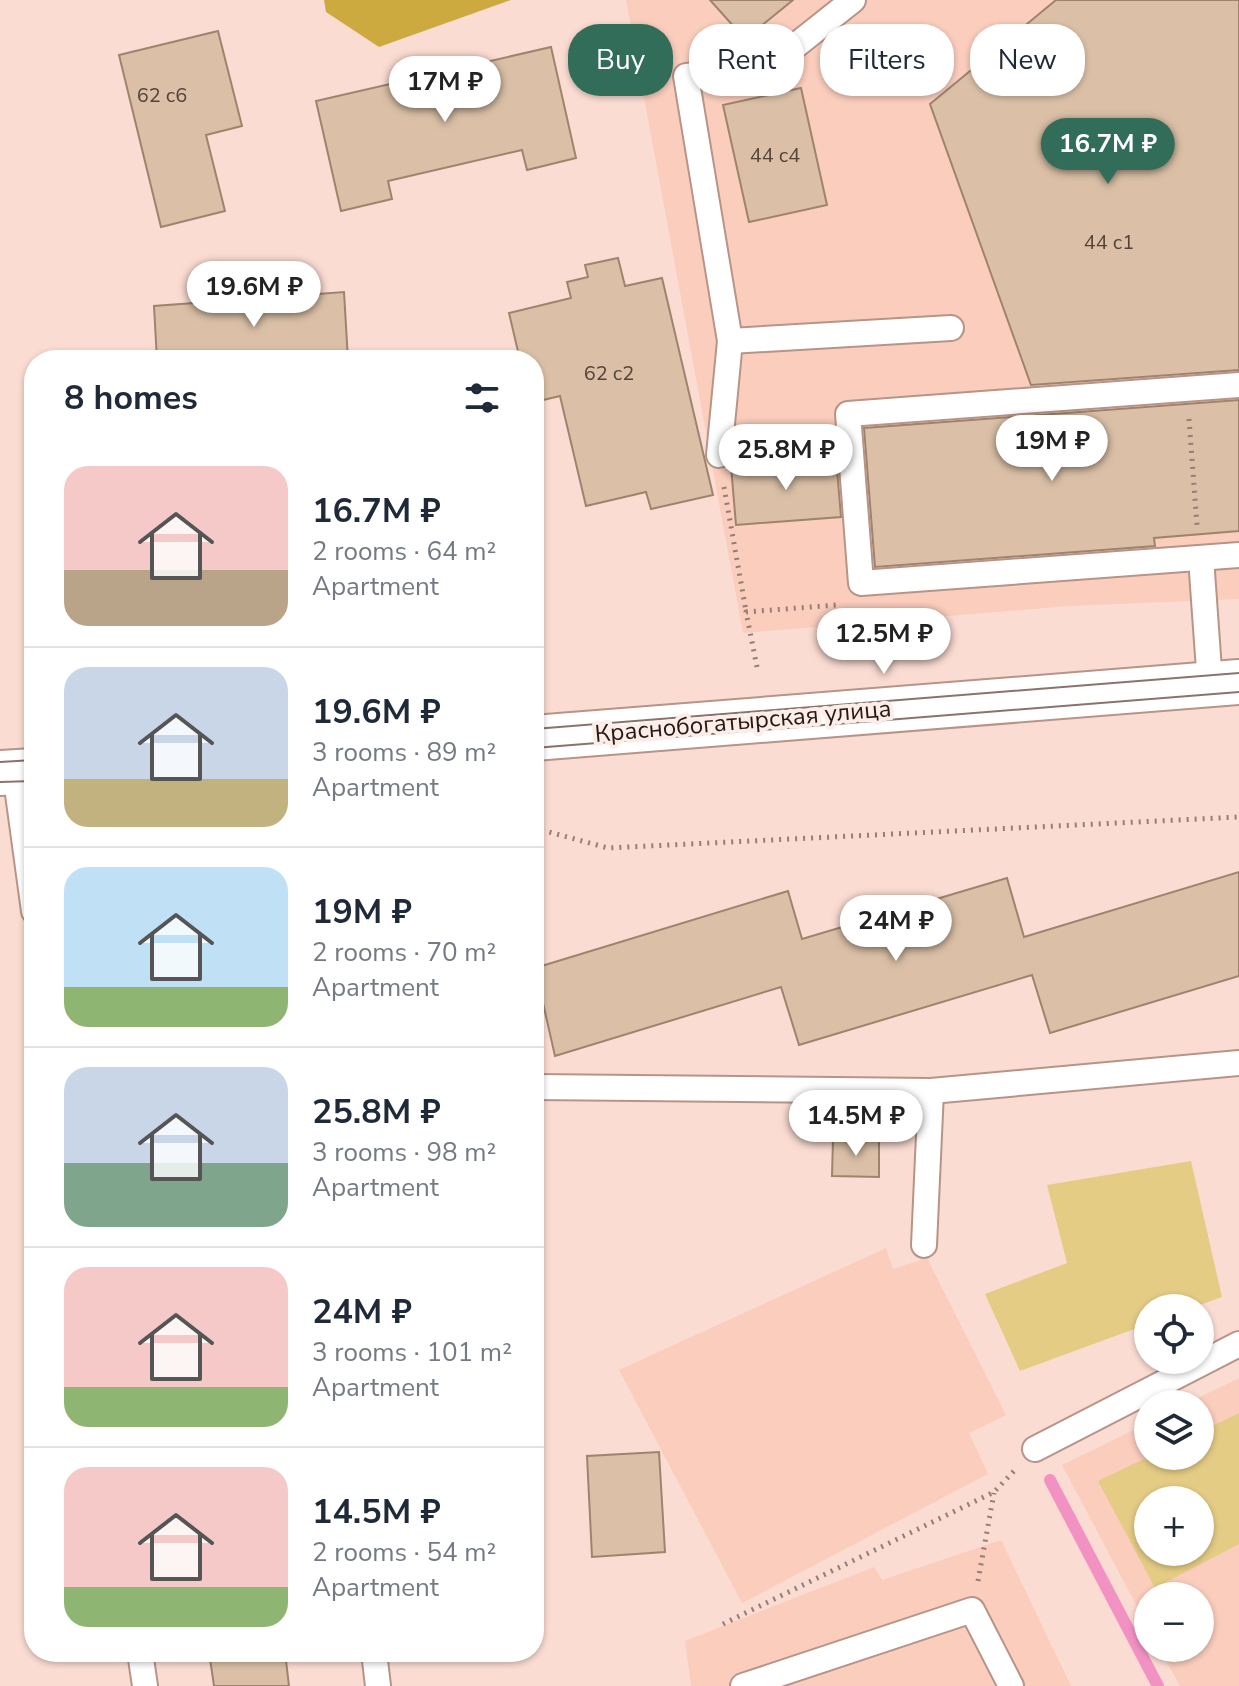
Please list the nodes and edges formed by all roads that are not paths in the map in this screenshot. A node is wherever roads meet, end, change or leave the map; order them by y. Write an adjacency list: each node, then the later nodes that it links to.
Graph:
1 (853, 0): 3 (lane)
2 (951, 328): 3 (lane)
3 (730, 341): 5 (lane)
4 (1239, 385): 6 (lane)
5 (719, 455)
6 (1199, 546): 7 (lane); 8 (lane)
7 (1239, 555)
8 (1224, 683): 9 (main road, Краснобогатырская улица)
9 (544, 737)
10 (16, 772): 11 (lane)
11 (24, 834)
12 (1239, 1063): 14 (lane)
13 (544, 1087): 14 (lane)
14 (931, 1091): 15 (lane)
15 (924, 1245)
16 (1239, 1344): 17 (lane)
17 (1035, 1449)
18 (141, 1662): 20 (lane)
19 (375, 1662): 21 (lane)
20 (145, 1686)
21 (378, 1686)
22 (743, 1686): 23 (lane)
23 (1011, 1686)

